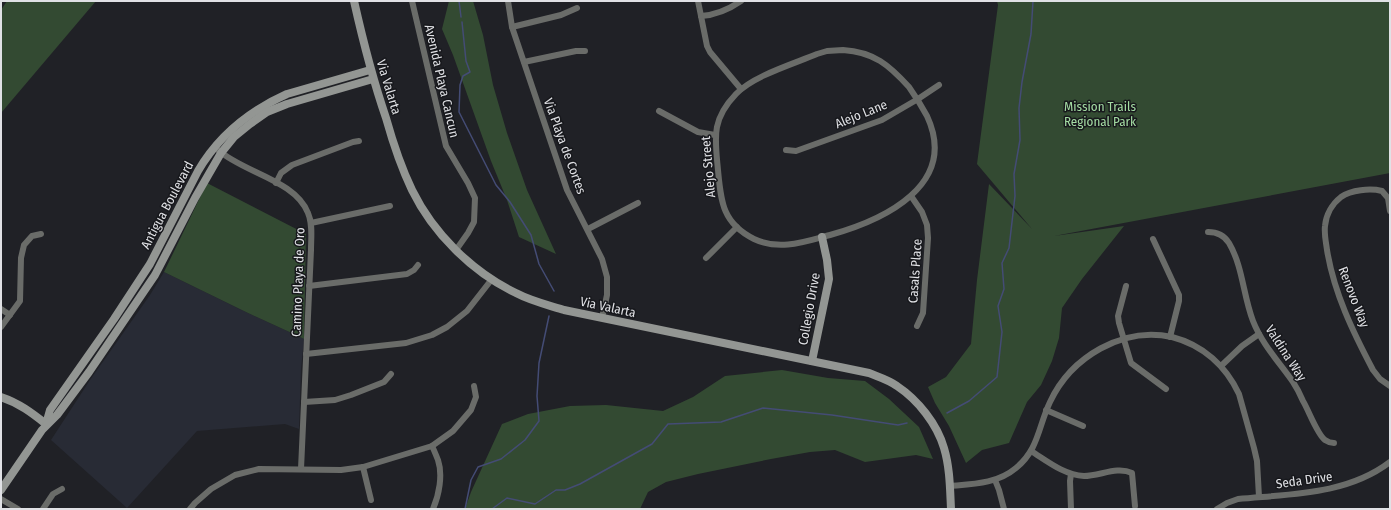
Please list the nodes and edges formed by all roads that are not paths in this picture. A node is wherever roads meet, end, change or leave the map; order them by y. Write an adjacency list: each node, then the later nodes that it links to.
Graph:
1 (354, 1): 11 (main road, Via Valarta)
2 (412, 1): 34 (street, Avenida Playa Cancun)
3 (508, 1): 8 (street, Via Playa de Cortes)
4 (698, 1): 7 (street)
5 (741, 1): 7 (street)
6 (577, 8): 8 (street)
7 (701, 16): 14 (street)
8 (512, 27): 10 (street, Via Playa de Cortes)
9 (585, 51): 10 (street)
10 (524, 62): 29 (street, Via Playa de Cortes)
11 (370, 70): 12 (main road, Via Valarta); 19 (main road, Antigua Boulevard)
12 (373, 80): 21 (main road, Antigua Boulevard); 34 (main road, Via Valarta)
13 (939, 85): 15 (street, Alejo Lane)
14 (741, 89): 15 (street, Alejo Street); 17 (street, Alejo Street)
15 (918, 99): 20 (street, Alejo Lane); 23 (street, Alejo Street)
16 (659, 111): 17 (street)
17 (715, 135): 28 (street, Alejo Street)
18 (359, 141): 22 (street)
19 (214, 147): 21 (street, Camino Playa de Oro); 35 (main road, Antigua Boulevard)
20 (786, 150)
21 (221, 153): 22 (street, Camino Playa de Oro); 38 (main road, Antigua Boulevard)
22 (276, 183): 27 (street, Camino Playa de Oro)
23 (911, 196): 32 (street, Alejo Street); 46 (street, Casals Place)
24 (638, 203): 29 (street)
25 (390, 206): 27 (street)
26 (1390, 211): 57 (street, Renovo Way)
27 (311, 223): 40 (street, Camino Playa de Oro)
28 (737, 227): 32 (street, Alejo Street); 36 (street)
29 (588, 229): 44 (street, Via Playa de Cortes)
30 (1208, 232): 48 (street, Valdina Way)
31 (41, 234): 43 (street)
32 (822, 237): 53 (main road, Collegio Drive)
33 (1153, 239): 49 (street)
34 (456, 250): 39 (main road, Via Valarta)
35 (154, 257): 38 (main road); 45 (main road, Antigua Boulevard)
36 (706, 258)
37 (418, 265): 40 (street)
38 (160, 266): 50 (main road, Antigua Boulevard)
39 (492, 279): 44 (main road, Via Valarta); 52 (street)
40 (309, 286): 52 (street, Camino Playa de Oro)
41 (1126, 286): 51 (street)
42 (1, 309): 43 (street)
43 (10, 315): 47 (street)
44 (602, 318): 53 (main road, Via Valarta)
45 (110, 325): 50 (main road); 62 (main road, Antigua Boulevard)
46 (917, 326)
47 (1, 328)
48 (1259, 334): 54 (street); 64 (street, Valdina Way)
49 (1170, 337): 51 (street); 54 (street)
50 (113, 338): 62 (main road, Antigua Boulevard)
51 (1124, 338): 58 (street); 61 (street)
52 (306, 354): 60 (street, Camino Playa de Oro)
53 (812, 361): 72 (main road, Via Valarta)
54 (1221, 366): 75 (street)
55 (391, 374): 60 (street)
56 (474, 386): 65 (street)
57 (1390, 386)
58 (1166, 389)
59 (1, 397): 62 (main road)
60 (304, 402): 69 (street, Camino Playa de Oro)
61 (1046, 410): 63 (street); 66 (street)
62 (46, 424): 74 (main road, Antigua Boulevard)
63 (1083, 426)
64 (1334, 443)
65 (432, 446): 68 (street); 82 (street)
66 (1031, 451): 70 (street); 71 (street)
67 (1390, 462): 75 (street, Seda Drive)
68 (363, 467): 69 (street); 77 (street)
69 (301, 469): 81 (street)
70 (1071, 474): 78 (street); 85 (street)
71 (995, 480): 72 (street); 84 (street)
72 (949, 486): 83 (main road, Via Valarta)
73 (62, 489): 80 (street)
74 (1, 490)
75 (1259, 497): 86 (street, Seda Drive)
76 (1, 499): 79 (street)
77 (371, 500)
78 (1135, 506)
79 (18, 509)
80 (43, 509)
81 (190, 509)
82 (433, 509)
83 (951, 509)
84 (1004, 509)
85 (1071, 509)
86 (1217, 509)

